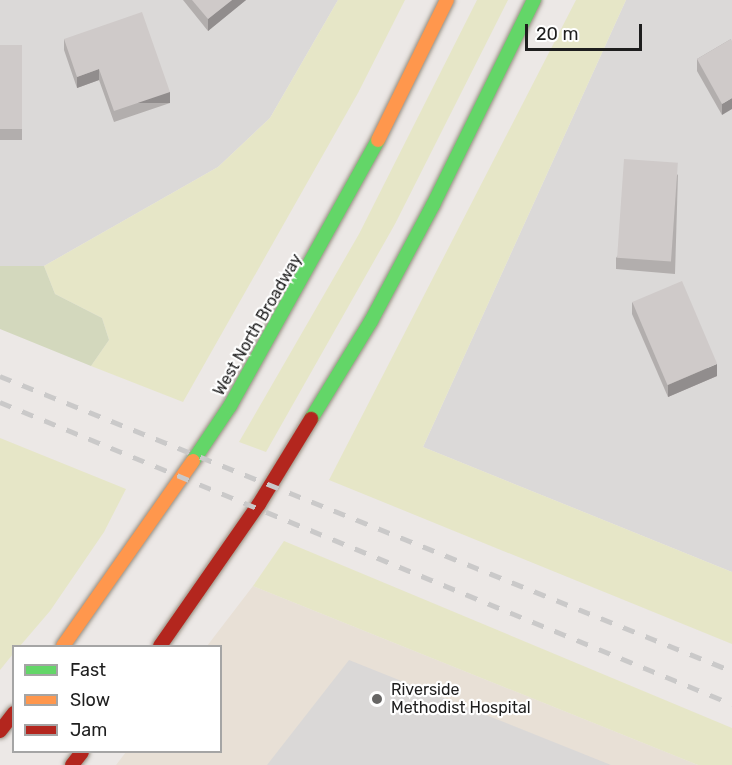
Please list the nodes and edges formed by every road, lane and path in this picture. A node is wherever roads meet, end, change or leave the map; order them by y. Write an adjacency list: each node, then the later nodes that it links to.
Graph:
1 (447, 0): 3 (main road, West North Broadway)
2 (534, 0): 4 (main road)
3 (64, 645)
4 (161, 645)
5 (12, 716): 6 (main road)
6 (0, 731)
7 (81, 753): 8 (main road)
8 (72, 765)

